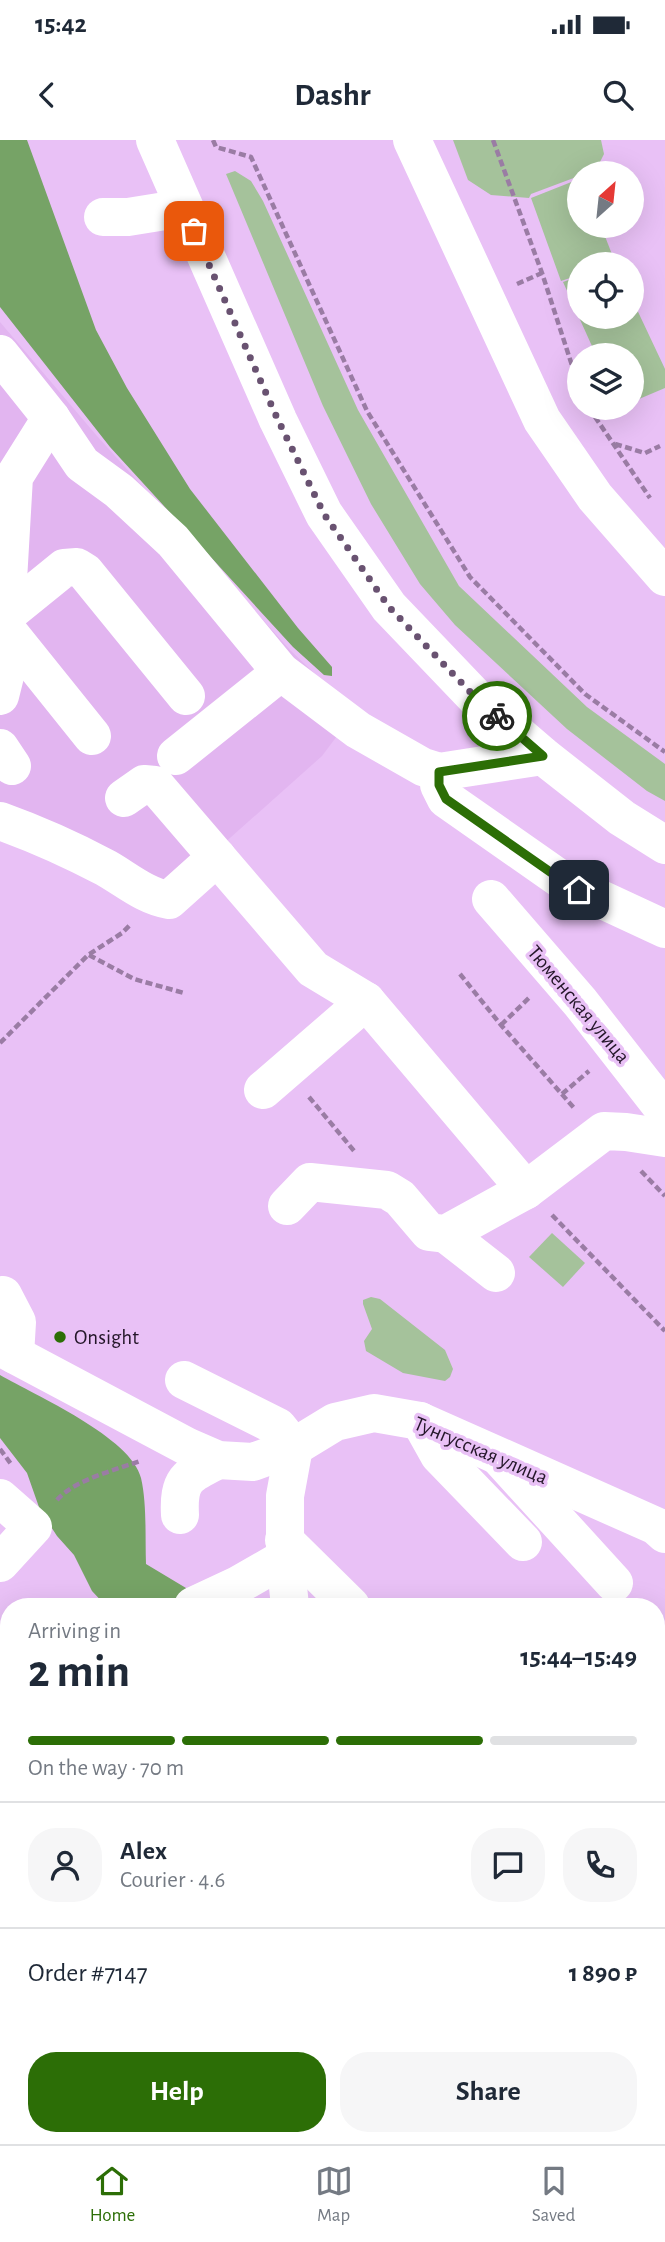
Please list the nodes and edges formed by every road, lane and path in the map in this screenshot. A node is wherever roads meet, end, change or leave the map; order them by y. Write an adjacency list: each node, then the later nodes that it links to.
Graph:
1 (155, 140): 5 (main road)
2 (213, 140): 21 (path)
3 (412, 140): 15 (main road)
4 (493, 140): 7 (path)
5 (184, 208): 6 (main road); 23 (main road)
6 (103, 217)
7 (567, 350)
8 (0, 355): 9 (main road)
9 (51, 418): 13 (main road); 17 (main road)
10 (597, 420): 11 (path)
11 (614, 444): 12 (path); 14 (path)
12 (660, 446)
13 (7, 483): 16 (main road)
14 (650, 498)
15 (665, 577)
16 (4, 628): 18 (main road); 19 (main road); 20 (main road)
17 (281, 672): 22 (main road); 24 (main road)
18 (0, 696)
19 (186, 696)
20 (92, 736)
21 (665, 752)
22 (176, 756)
23 (543, 756): 24 (main road); 27 (main road)
24 (439, 772): 30 (main road)
25 (124, 798): 28 (main road)
26 (0, 821): 28 (main road)
27 (665, 845)
28 (217, 857): 35 (main road)
29 (491, 899): 39 (main road, Тюменская улица)
30 (665, 929)
31 (121, 933): 32 (path)
32 (88, 955): 34 (path); 36 (path)
33 (460, 974): 38 (path)
34 (184, 993)
35 (366, 1001): 37 (main road); 42 (main road)
36 (0, 1043)
37 (275, 1080): 41 (path)
38 (576, 1111)
39 (665, 1111)
40 (665, 1138): 42 (main road)
41 (387, 1190): 43 (main road); 44 (main road)
42 (526, 1190): 44 (main road); 47 (path)
43 (287, 1206)
44 (446, 1234): 45 (main road)
45 (496, 1273)
46 (3, 1295): 48 (main road)
47 (665, 1331)
48 (8, 1351): 54 (main road, Тунгусская улица)
49 (184, 1380): 51 (main road)
50 (420, 1421): 51 (main road, Тунгусская улица); 52 (main road, Тунгусская улица); 59 (main road)
51 (294, 1447): 54 (main road, Тунгусская улица); 60 (main road)
52 (500, 1458): 58 (main road, Тунгусская улица); 62 (main road)
53 (143, 1460): 57 (path)
54 (218, 1460): 56 (main road)
55 (0, 1498): 57 (main road)
56 (180, 1515)
57 (33, 1527): 61 (main road)
58 (662, 1529)
59 (523, 1542)
60 (284, 1549): 63 (main road); 64 (main road); 65 (main road); 66 (main road)
61 (0, 1563)
62 (614, 1583)
63 (210, 1598)
64 (289, 1598)
65 (318, 1598)
66 (342, 1598)

